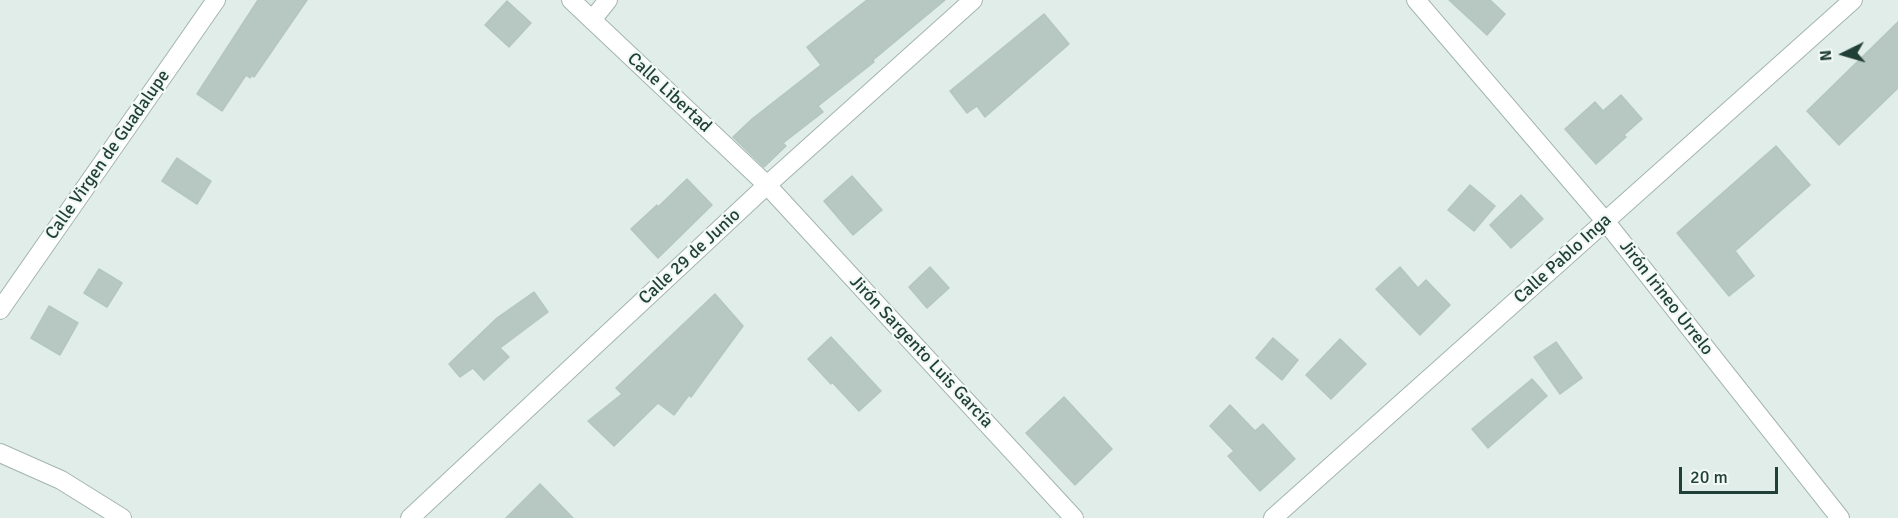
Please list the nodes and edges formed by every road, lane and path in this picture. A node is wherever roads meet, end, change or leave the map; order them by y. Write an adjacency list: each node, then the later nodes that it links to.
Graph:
1 (216, 0): 10 (street, Calle Virgen de Guadalupe)
2 (571, 0): 7 (street, Calle Libertad)
3 (608, 0): 7 (street)
4 (973, 0): 8 (street, Calle 29 de Junio)
5 (1416, 0): 9 (street, Jirón Irineo Urrelo)
6 (1853, 0): 9 (street, Calle Pablo Inga)
7 (592, 20): 8 (street, Calle Libertad)
8 (767, 185): 13 (street, Calle 29 de Junio); 14 (street, Jirón Sargento Luis García)
9 (1606, 222): 15 (street, Calle Pablo Inga); 16 (street, Jirón Irineo Urrelo)
10 (0, 310)
11 (0, 453): 12 (street)
12 (122, 518)
13 (410, 518)
14 (1074, 518)
15 (1273, 518)
16 (1840, 518)

